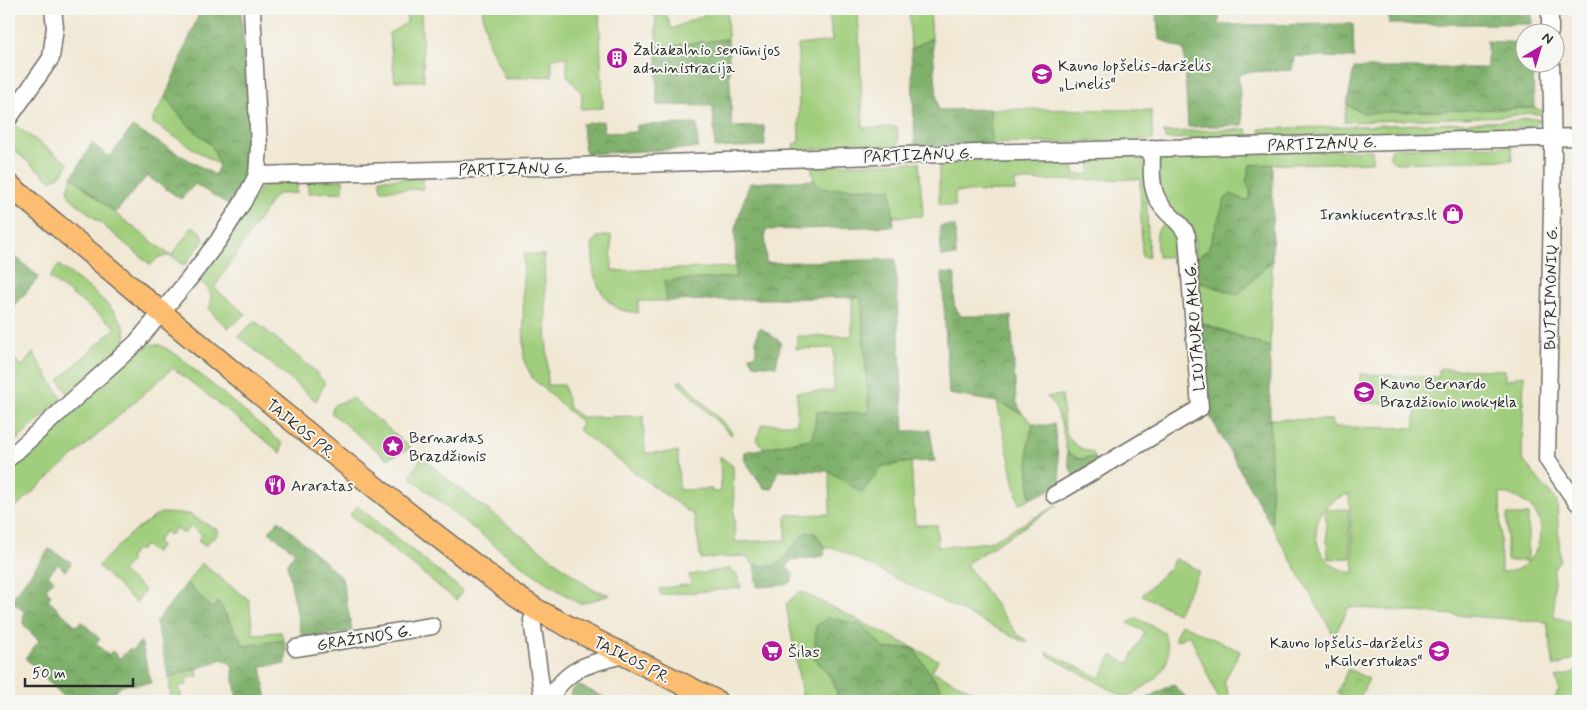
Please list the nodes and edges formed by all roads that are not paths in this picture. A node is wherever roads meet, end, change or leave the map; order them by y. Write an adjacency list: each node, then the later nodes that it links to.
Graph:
1 (53, 9): 6 (street)
2 (252, 9): 10 (street)
3 (1550, 9): 4 (street)
4 (1550, 22)
5 (1551, 72): 7 (street, BUTRIMONIŲ G.)
6 (9, 118)
7 (1552, 137): 8 (street, PARTIZANŲ G.); 9 (street, PARTIZANŲ G.); 15 (street, BUTRIMONIŲ G.)
8 (1578, 137)
9 (1152, 148): 10 (street, PARTIZANŲ G.); 14 (street, LIUTAURO AKLG.)
10 (257, 175): 12 (street)
11 (9, 185): 12 (main road, TAIKOS PR.)
12 (162, 313): 13 (street); 16 (main road, TAIKOS PR.)
13 (9, 458)
14 (1054, 496)
15 (1578, 503)
16 (537, 610): 19 (main road, TAIKOS PR.); 20 (street)
17 (432, 626): 18 (street, GRAŽINOS G.)
18 (296, 648)
19 (624, 655): 21 (street); 22 (main road, TAIKOS PR.)
20 (543, 701)
21 (549, 701)
22 (716, 701)

